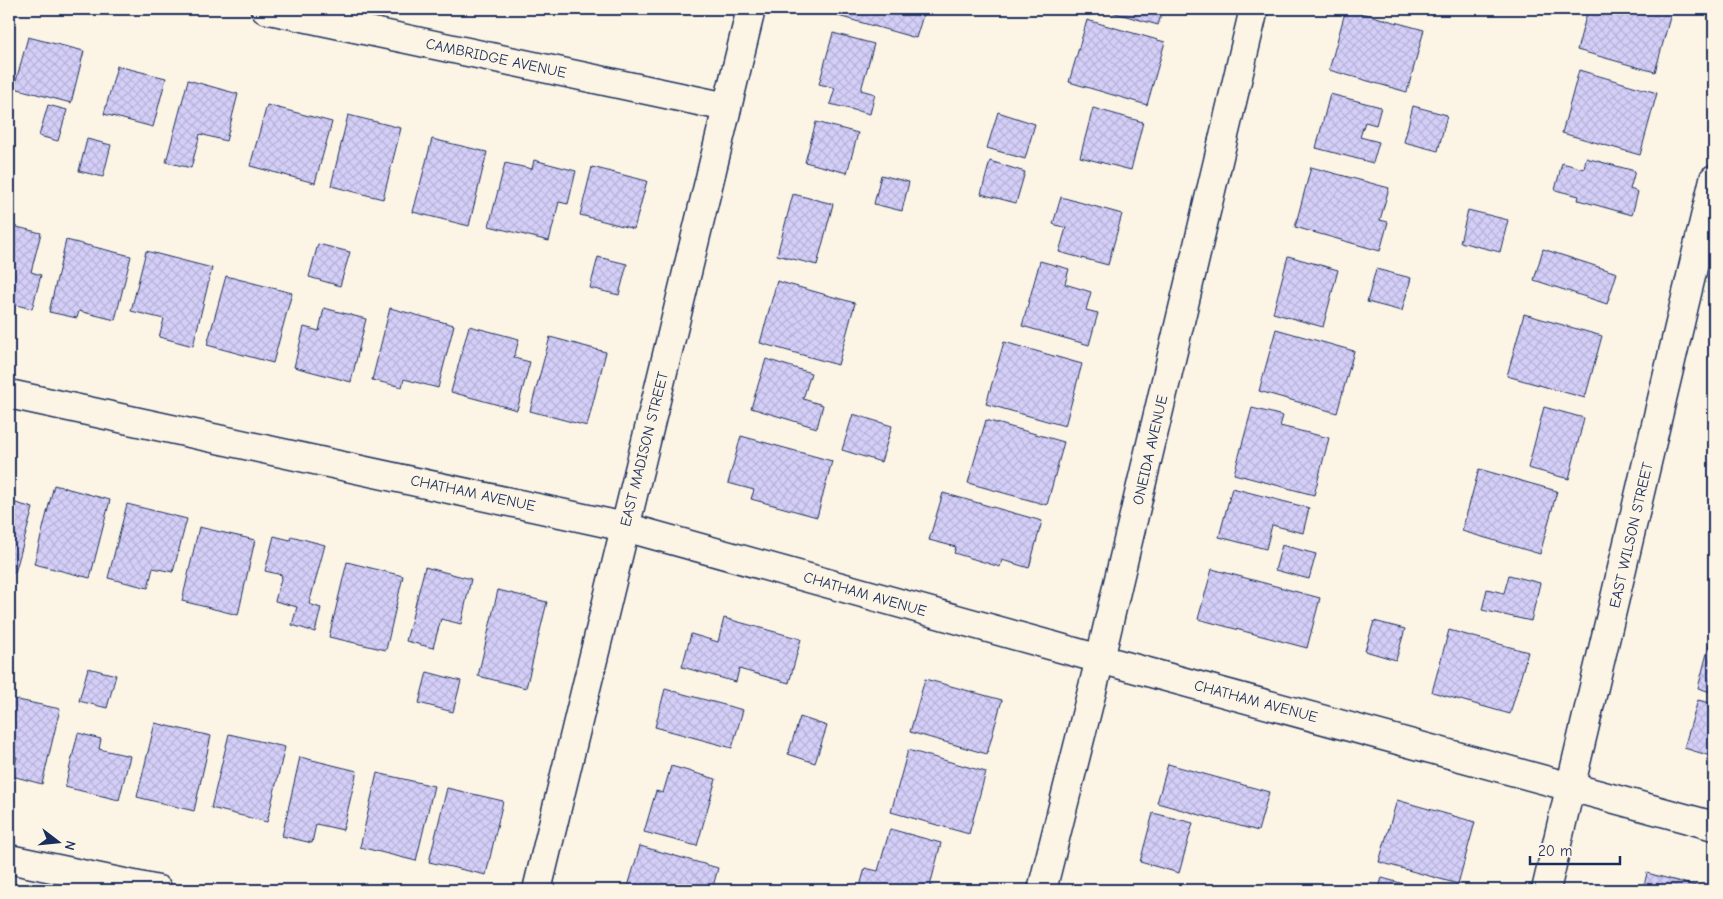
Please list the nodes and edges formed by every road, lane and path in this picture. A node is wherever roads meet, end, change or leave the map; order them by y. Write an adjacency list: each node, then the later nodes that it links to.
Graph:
1 (265, 9): 4 (street, CAMBRIDGE AVENUE)
2 (750, 9): 4 (street, EAST MADISON STREET)
3 (1254, 9): 8 (street, ONEIDA AVENUE)
4 (727, 107): 7 (street, EAST MADISON STREET)
5 (1714, 179): 9 (street, EAST WILSON STREET)
6 (9, 394): 7 (street, CHATHAM AVENUE)
7 (625, 527): 8 (street, CHATHAM AVENUE); 13 (street, EAST MADISON STREET)
8 (1100, 659): 9 (street, CHATHAM AVENUE); 14 (street, ONEIDA AVENUE)
9 (1572, 786): 10 (street, CHATHAM AVENUE); 15 (street, EAST WILSON STREET)
10 (1714, 826)
11 (9, 859): 12 (street)
12 (158, 890)
13 (537, 890)
14 (1042, 890)
15 (1546, 890)

